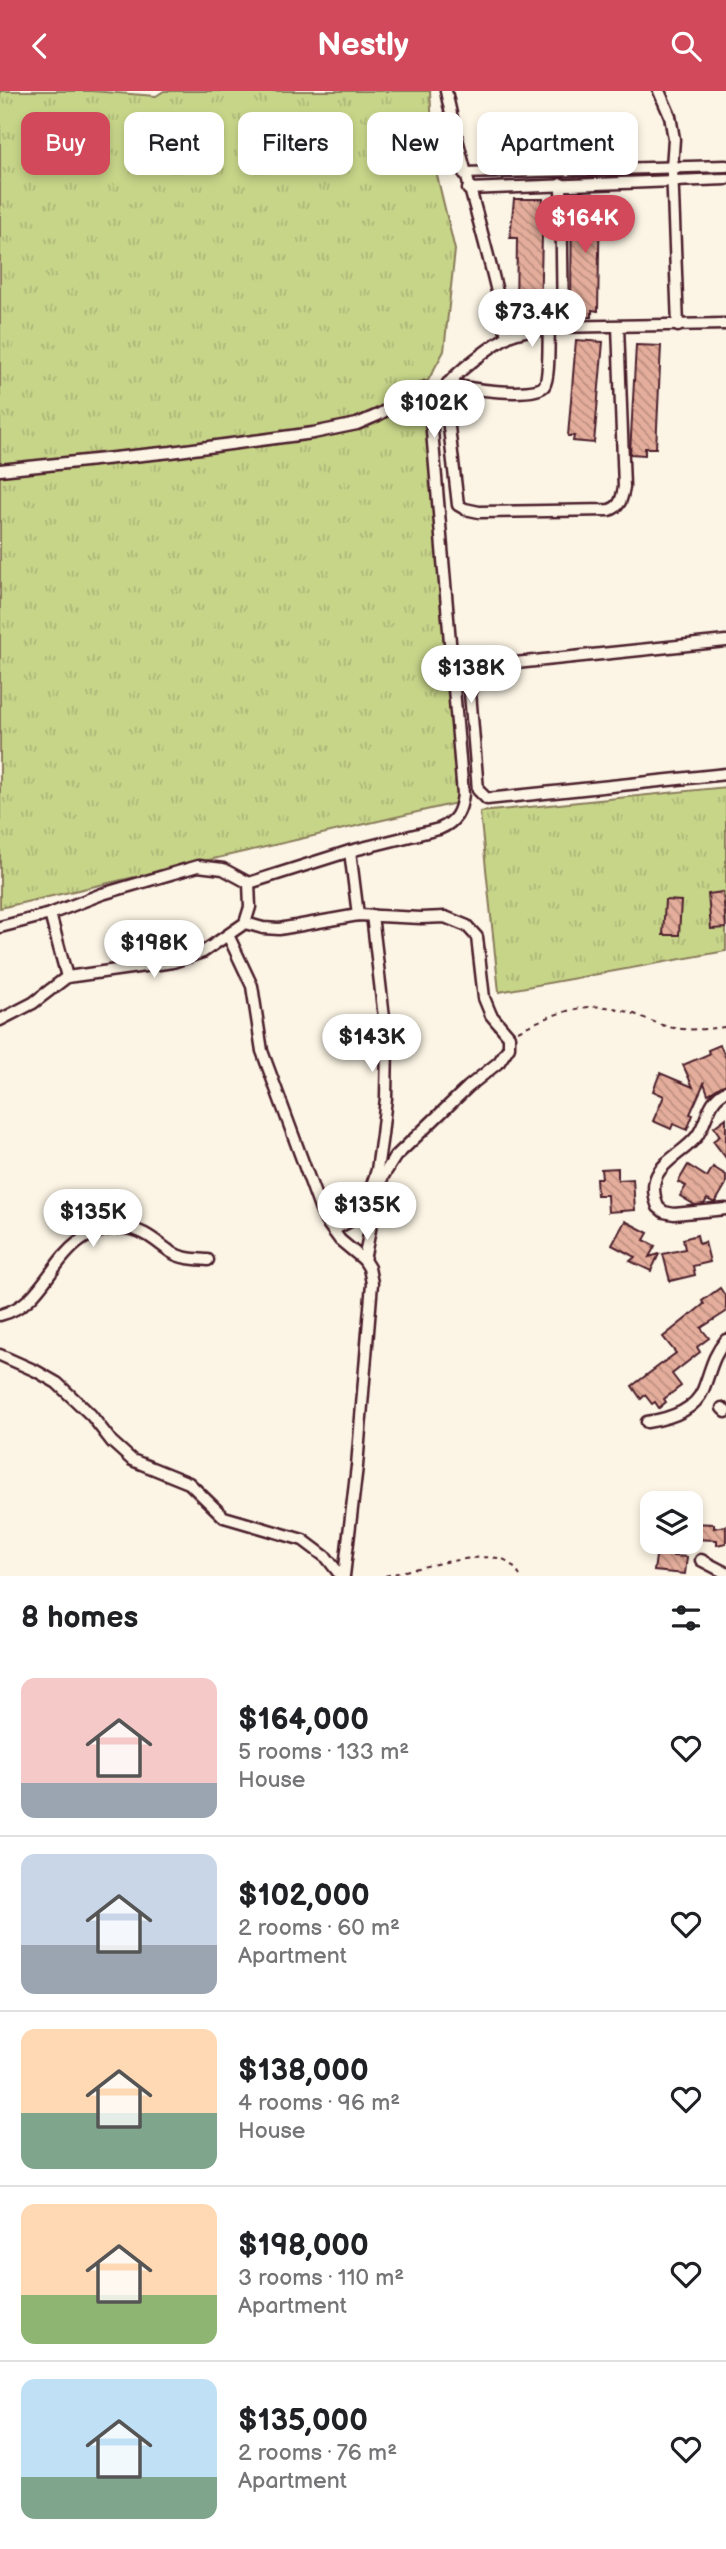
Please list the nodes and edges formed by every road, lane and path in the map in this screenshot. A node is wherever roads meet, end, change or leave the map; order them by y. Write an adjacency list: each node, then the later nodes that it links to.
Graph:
1 (446, 91): 5 (street)
2 (659, 91): 4 (street)
3 (726, 166): 4 (street)
4 (672, 167): 5 (street); 7 (street)
5 (464, 173): 9 (street)
6 (726, 179): 7 (street)
7 (672, 181): 8 (street); 12 (street)
8 (561, 184): 9 (street); 14 (street)
9 (468, 189): 15 (street)
10 (726, 324): 12 (street)
11 (618, 326): 12 (street); 14 (street); 16 (street)
12 (678, 326)
13 (549, 327): 14 (street); 15 (street); 16 (street)
14 (563, 327)
15 (507, 337): 16 (street)
16 (448, 383)
17 (0, 470): 20 (street)
18 (726, 641): 19 (street)
19 (726, 774)
20 (349, 851): 21 (street); 23 (street)
21 (249, 883): 22 (street); 25 (street)
22 (50, 914): 26 (street); 28 (street)
23 (358, 915): 24 (street); 25 (street)
24 (372, 915): 31 (street); 34 (street)
25 (245, 923): 27 (street)
26 (0, 927)
27 (228, 935): 28 (street); 34 (street)
28 (66, 977): 29 (street)
29 (0, 1020)
30 (726, 1027): 31 (path)
31 (509, 1036): 36 (street)
32 (726, 1091): 33 (street)
33 (726, 1209)
34 (333, 1230): 36 (street)
35 (208, 1260): 37 (street)
36 (363, 1260): 43 (street)
37 (0, 1315)
38 (726, 1340): 40 (street)
39 (0, 1355): 43 (street)
40 (647, 1422)
41 (701, 1560): 42 (street)
42 (726, 1573)
43 (343, 1576)
44 (385, 1576): 45 (path)
45 (520, 1576)

